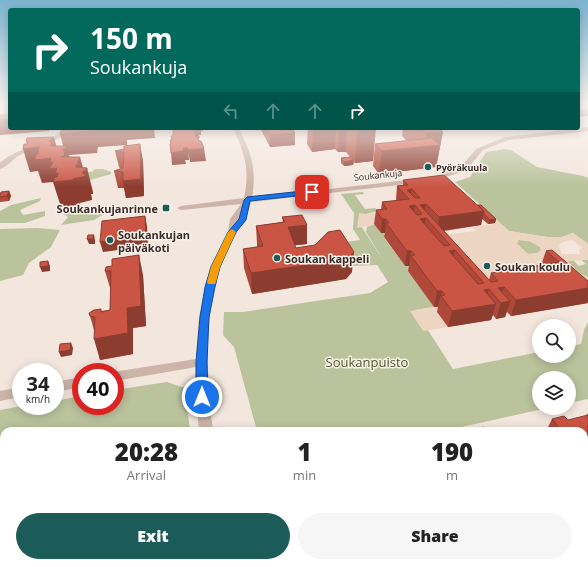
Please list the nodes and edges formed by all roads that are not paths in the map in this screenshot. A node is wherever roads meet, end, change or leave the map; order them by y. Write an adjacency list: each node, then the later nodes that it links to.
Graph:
1 (62, 133): 4 (street)
2 (238, 133): 5 (street)
3 (553, 133): 5 (street, Soukankuja)
4 (0, 167)
5 (247, 200): 6 (street, Soukankuja); 7 (street)
6 (181, 208)
7 (202, 362): 8 (street); 11 (street)
8 (124, 375)
9 (12, 394): 10 (street)
10 (0, 396)
11 (206, 427)

